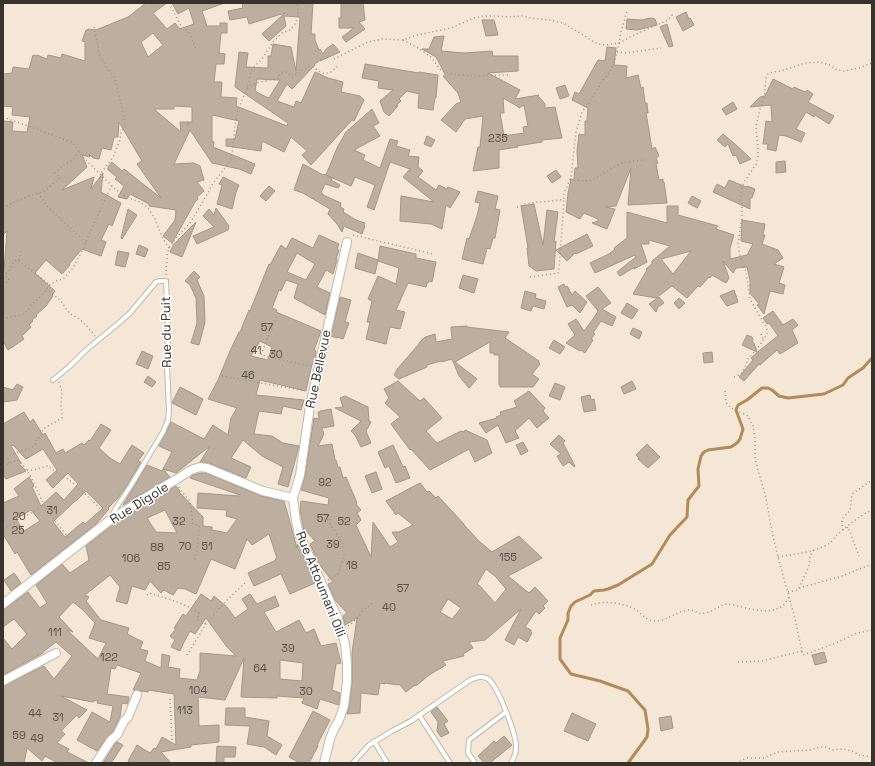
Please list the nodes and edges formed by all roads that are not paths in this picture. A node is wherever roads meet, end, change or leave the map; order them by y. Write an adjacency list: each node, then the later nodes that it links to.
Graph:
1 (348, 238): 3 (street, Rue Bellevue)
2 (53, 380): 4 (lane, Rue du Puit)
3 (293, 498): 4 (street, Rue Digole); 13 (street, Rue Attoumani Oili)
4 (110, 520): 5 (street, Rue Digole)
5 (3, 604)
6 (56, 653): 7 (street)
7 (3, 681)
8 (137, 695): 12 (street)
9 (506, 712): 10 (lane); 17 (lane); 18 (lane)
10 (419, 715): 11 (lane); 16 (lane)
11 (374, 742): 14 (lane); 15 (lane)
12 (96, 763)
13 (324, 763)
14 (353, 763)
15 (387, 763)
16 (450, 763)
17 (475, 763)
18 (511, 763)

